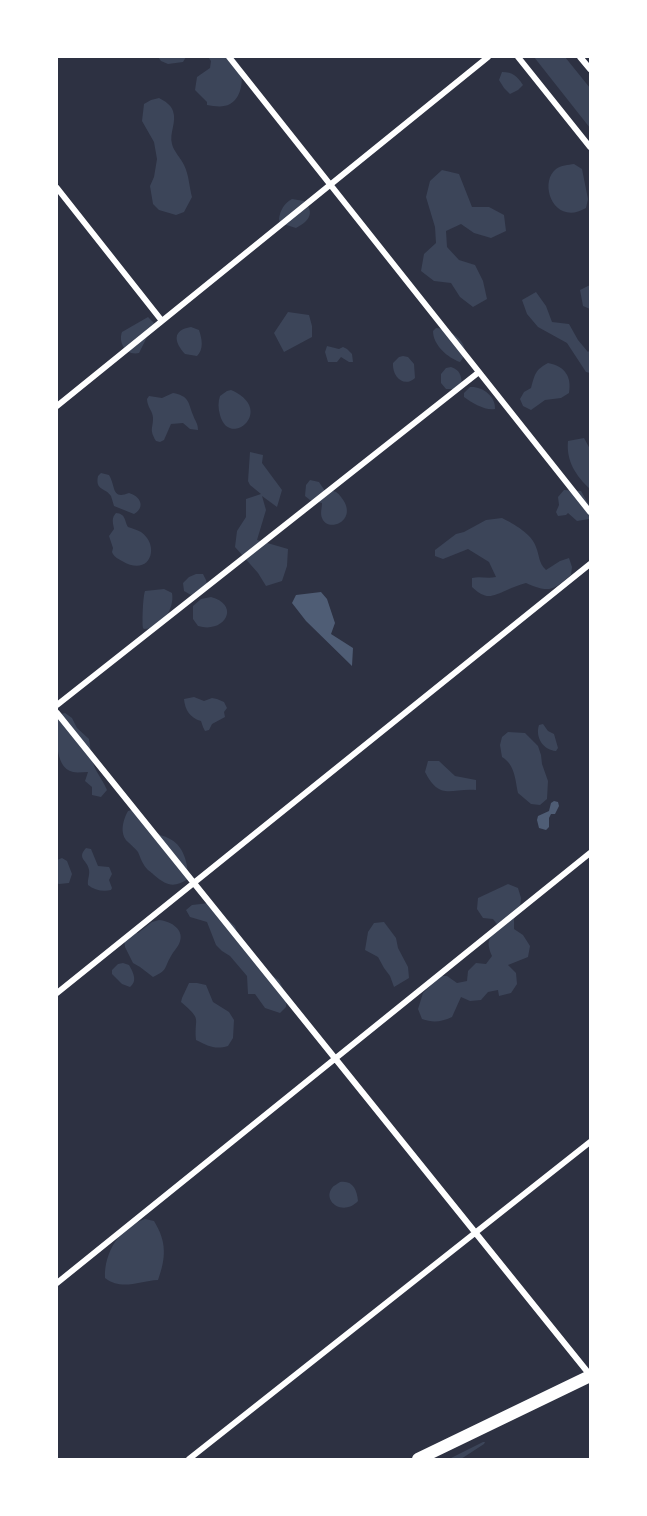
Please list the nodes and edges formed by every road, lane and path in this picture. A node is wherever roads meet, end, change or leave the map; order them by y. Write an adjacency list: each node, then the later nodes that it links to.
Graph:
1 (228, 57): 7 (street)
2 (488, 57): 7 (street)
3 (518, 57): 6 (street)
4 (580, 57): 5 (street)
5 (590, 69)
6 (590, 147)
7 (330, 185): 9 (street); 10 (street)
8 (57, 188): 9 (street)
9 (162, 321): 11 (street)
10 (479, 372): 12 (street); 14 (street)
11 (57, 406)
12 (590, 512)
13 (590, 564): 17 (street)
14 (57, 705)
15 (57, 713): 17 (street)
16 (590, 853): 19 (street)
17 (194, 883): 18 (street); 19 (street)
18 (57, 993)
19 (335, 1059): 21 (street); 22 (street)
20 (590, 1142): 21 (street)
21 (475, 1233): 23 (street); 24 (street)
22 (57, 1283)
23 (590, 1376): 25 (main road)
24 (189, 1459)
25 (418, 1459)

